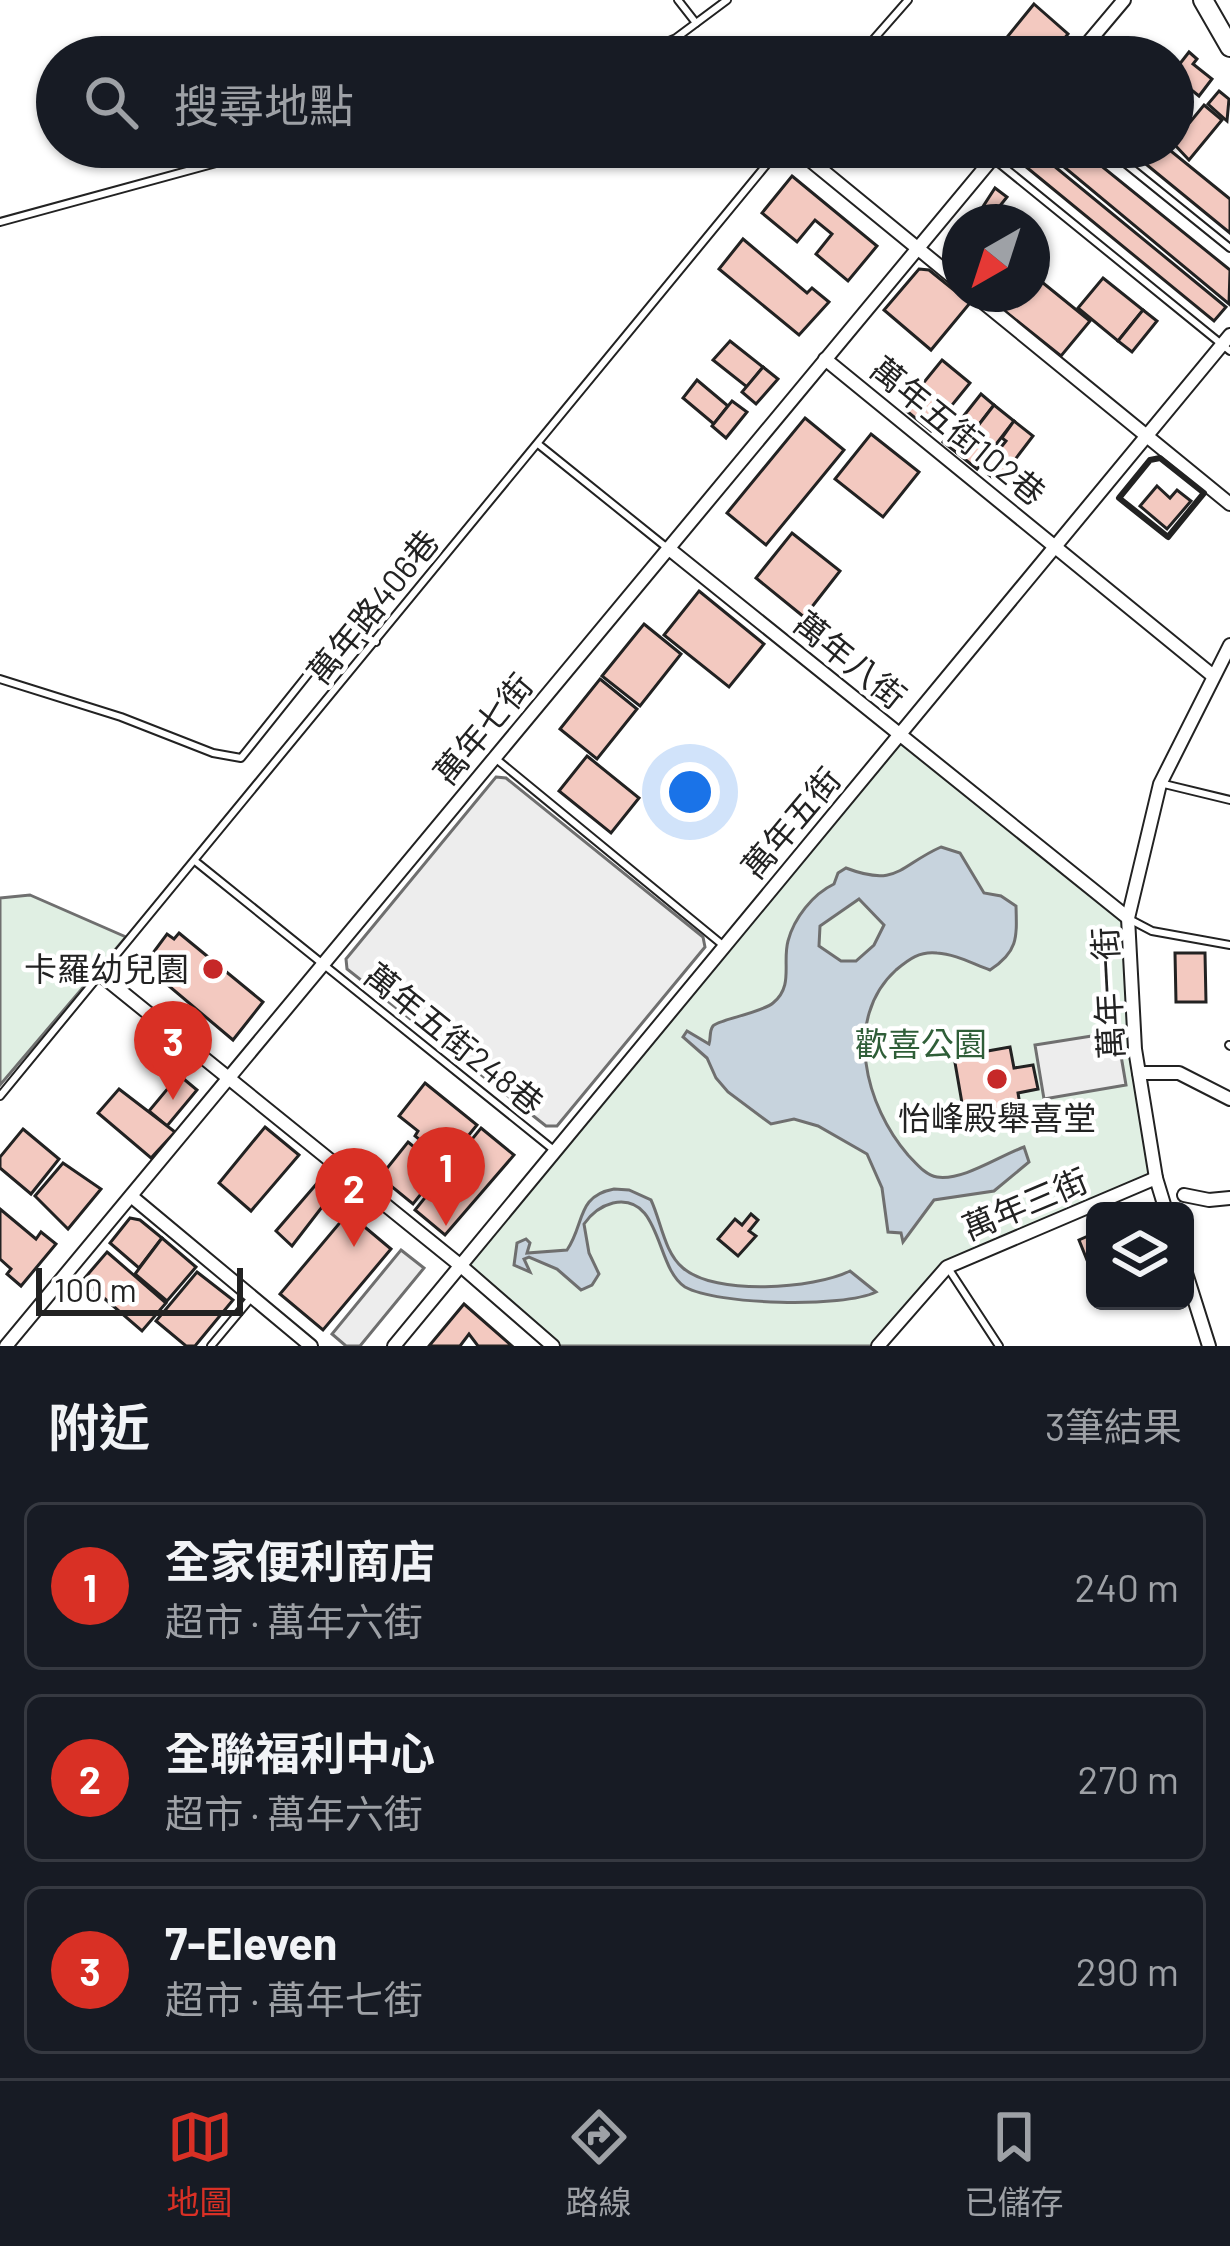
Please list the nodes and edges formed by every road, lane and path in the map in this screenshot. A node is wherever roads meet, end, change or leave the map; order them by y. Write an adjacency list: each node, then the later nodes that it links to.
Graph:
1 (678, 0): 6 (lane)
2 (727, 0): 6 (lane)
3 (908, 0): 8 (lane)
4 (1124, 0): 9 (street)
5 (1204, 0): 10 (street)
6 (696, 23): 7 (lane)
7 (679, 36)
8 (876, 36)
9 (1094, 36)
10 (1230, 46)
11 (197, 168): 17 (lane)
12 (764, 168): 25 (lane, 萬年路406巷)
13 (820, 168): 18 (street)
14 (984, 168): 18 (street, 萬年七街)
15 (1015, 168): 22 (lane)
16 (1131, 168): 19 (lane)
17 (0, 222)
18 (917, 248): 20 (street); 23 (street, 萬年七街)
19 (1230, 248)
20 (942, 268)
21 (995, 312): 24 (street)
22 (1227, 344): 24 (street, 萬年五街)
23 (826, 359): 27 (street, 萬年五街102巷); 28 (street, 萬年七街)
24 (1146, 436): 26 (street); 27 (street, 萬年五街)
25 (538, 444): 28 (lane, 萬年八街); 29 (lane, 萬年路406巷)
26 (1230, 504)
27 (1056, 546): 31 (street, 萬年五街102巷); 33 (street, 萬年五街)
28 (668, 548): 33 (street, 萬年八街); 34 (street, 萬年七街)
29 (376, 642): 32 (lane); 37 (lane, 萬年路406巷)
30 (1230, 645): 31 (street, 萬年一街)
31 (1212, 674): 35 (street, 萬年一街)
32 (0, 679)
33 (899, 735): 38 (street, 萬年八街); 40 (street, 萬年五街)
34 (495, 758): 40 (lane); 41 (street, 萬年七街)
35 (1160, 784): 36 (lane); 38 (street, 萬年一街)
36 (1230, 800)
37 (196, 861): 41 (lane, 萬年五街248巷); 42 (lane, 萬年路406巷)
38 (1128, 918): 39 (lane); 43 (street, 萬年一街)
39 (1230, 945)
40 (724, 946): 47 (street, 萬年五街)
41 (323, 964): 44 (street, 萬年七街); 47 (lane, 萬年五街248巷)
42 (101, 975): 44 (street); 45 (lane, 萬年路406巷)
43 (1139, 1073): 46 (street); 48 (street, 萬年一街)
44 (229, 1079): 50 (street, 萬年七街); 53 (street)
45 (0, 1096)
46 (1230, 1099)
47 (555, 1151): 53 (street, 萬年五街)
48 (1156, 1178): 52 (street, 萬年一街); 54 (street, 萬年三街)
49 (1184, 1195): 51 (street)
50 (131, 1196): 55 (street); 57 (street, 萬年七街)
51 (1230, 1198)
52 (1163, 1202)
53 (461, 1266): 60 (street, 萬年五街); 61 (street)
54 (947, 1267): 62 (street, 萬年三街); 63 (lane)
55 (252, 1296): 58 (lane); 59 (street)
56 (1194, 1298): 64 (street)
57 (7, 1342)
58 (211, 1346)
59 (310, 1346)
60 (394, 1346)
61 (553, 1346)
62 (878, 1346)
63 (999, 1346)
64 (1209, 1346)

